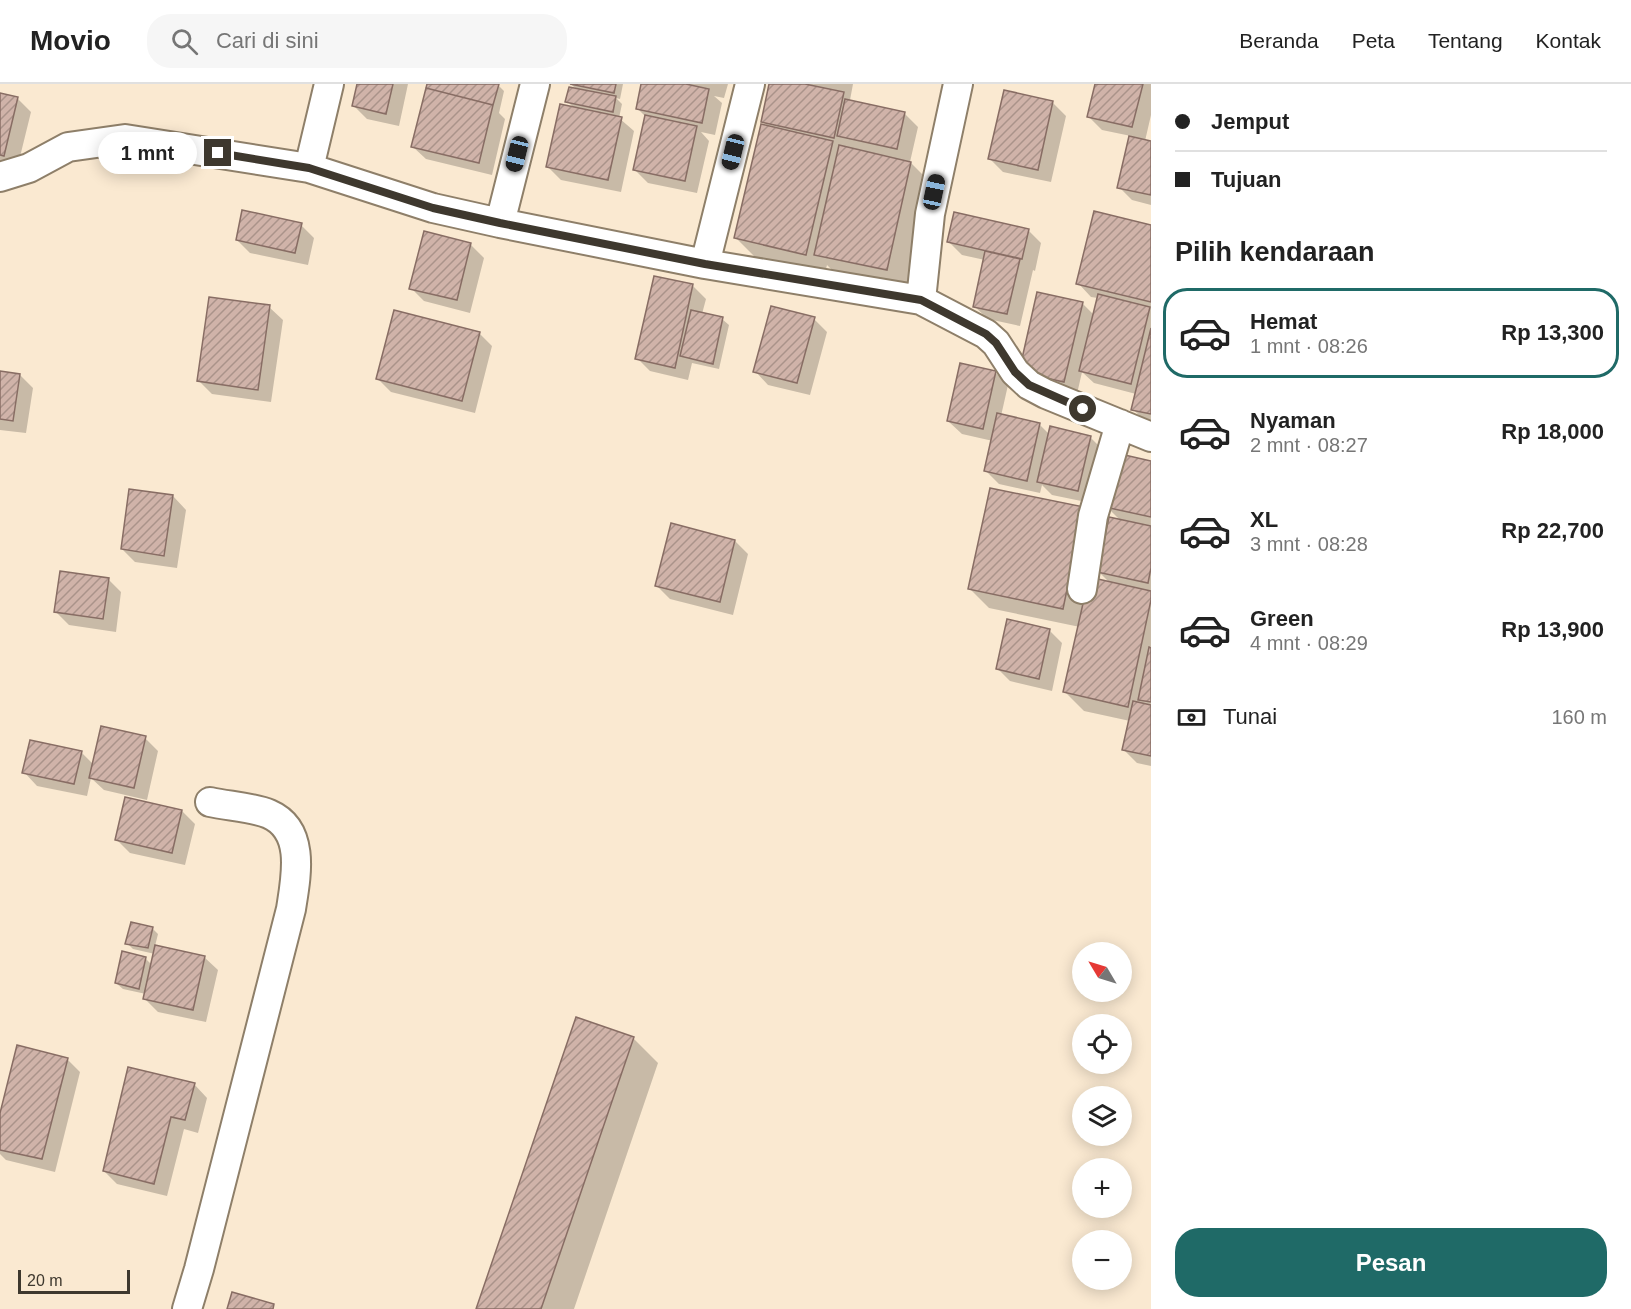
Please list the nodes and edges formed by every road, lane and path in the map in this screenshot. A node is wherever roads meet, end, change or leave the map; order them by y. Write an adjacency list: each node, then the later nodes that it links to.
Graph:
1 (329, 84): 5 (street)
2 (535, 84): 7 (street)
3 (750, 84): 8 (street)
4 (958, 84): 9 (street)
5 (309, 168): 6 (street); 7 (street)
6 (0, 177)
7 (500, 223): 8 (street)
8 (705, 264): 9 (street)
9 (921, 300): 10 (street)
10 (1120, 424): 11 (street); 12 (street)
11 (1151, 437)
12 (1082, 589)
13 (210, 802): 14 (street)
14 (187, 1309)

